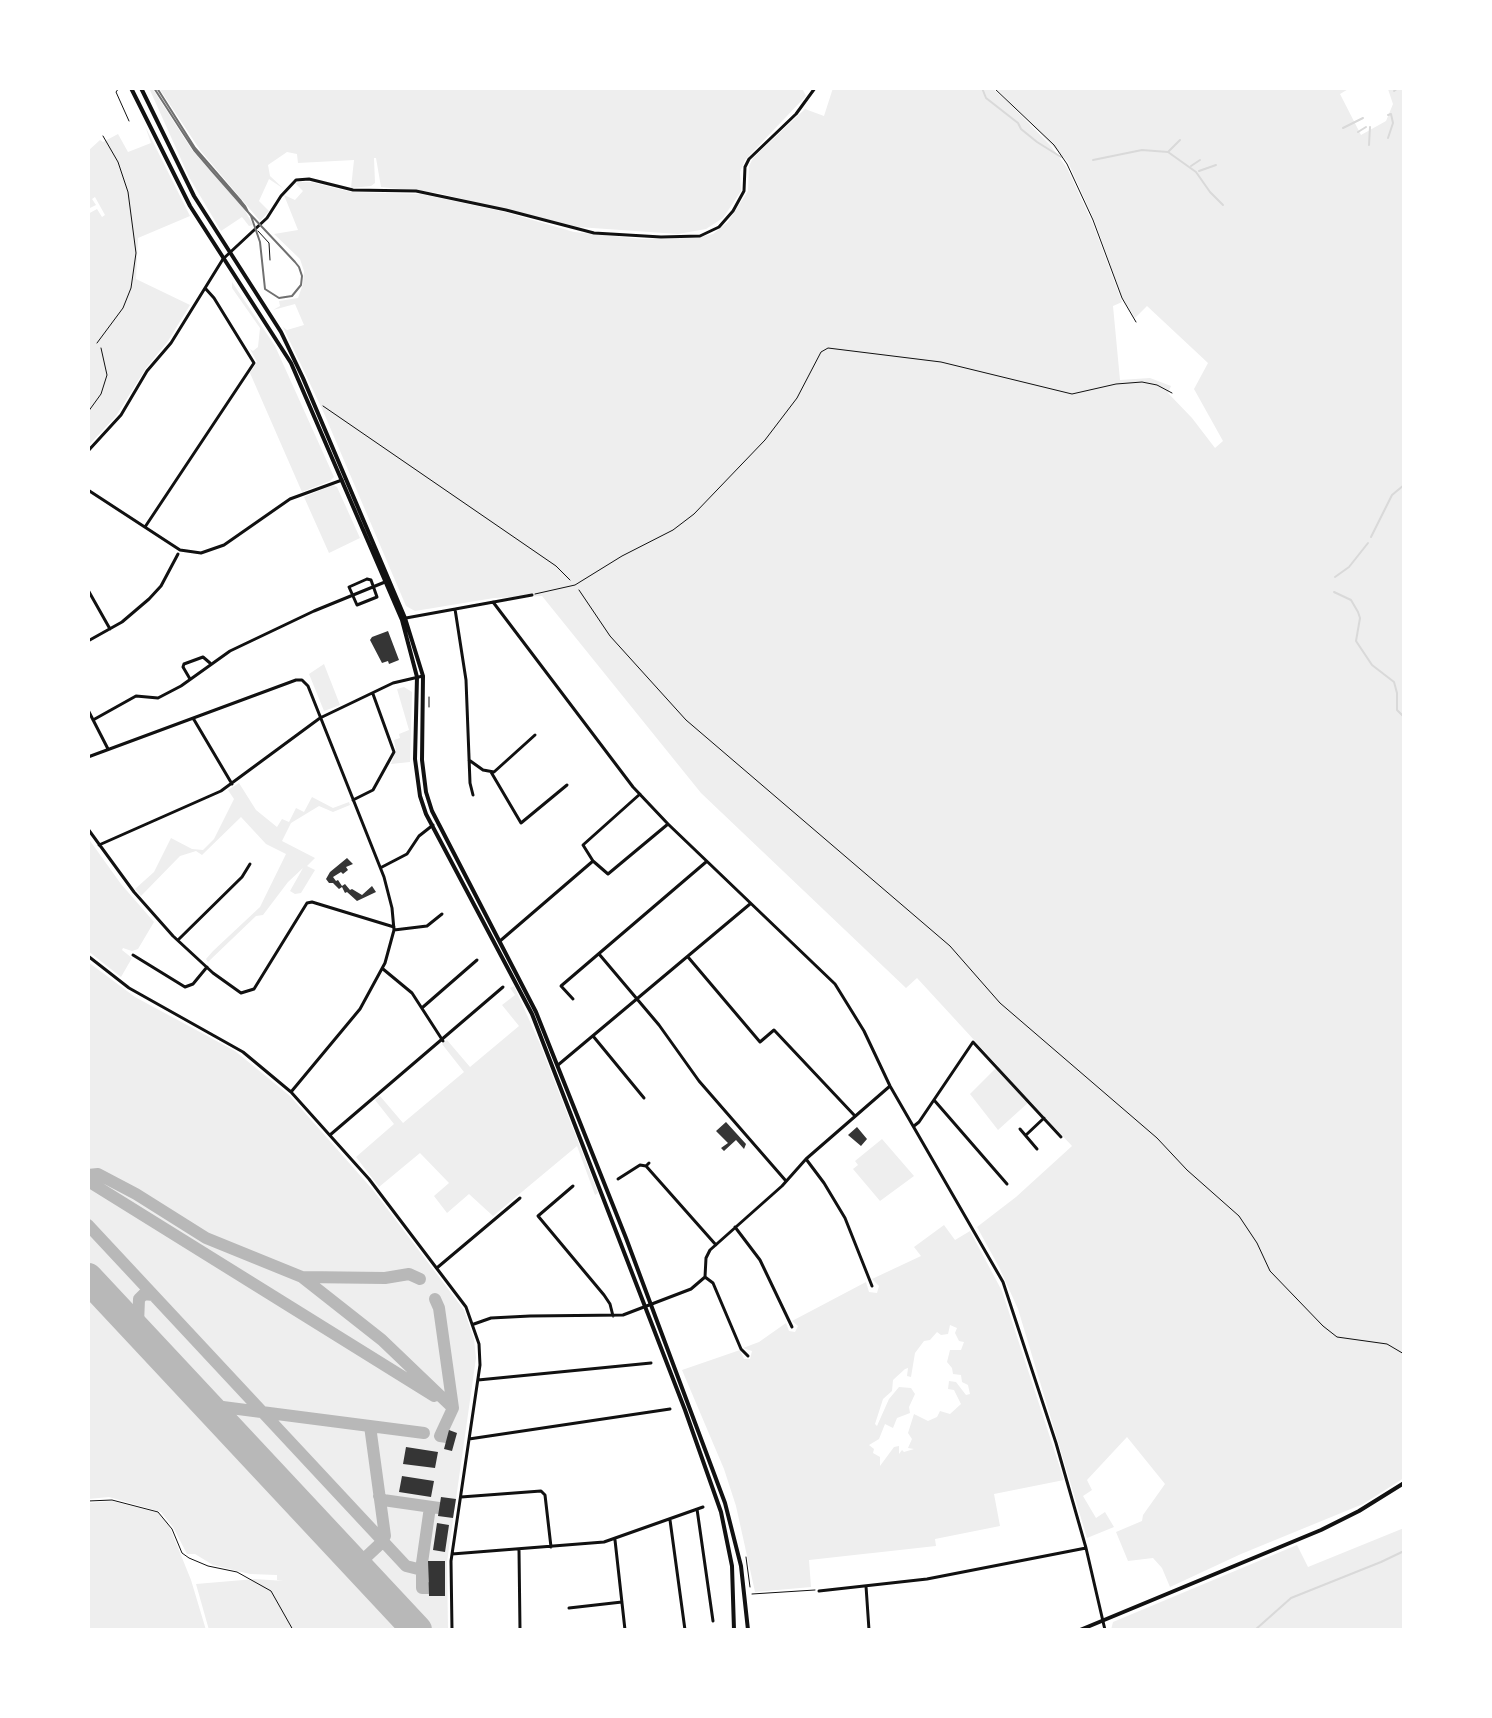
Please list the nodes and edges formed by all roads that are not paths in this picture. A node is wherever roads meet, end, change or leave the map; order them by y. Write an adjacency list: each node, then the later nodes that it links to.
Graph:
1 (131, 88): 8 (main road)
2 (141, 88): 7 (main road)
3 (815, 88): 6 (street)
4 (994, 88): 11 (lane)
5 (103, 136): 12 (lane)
6 (256, 229): 7 (street); 9 (lane)
7 (228, 253): 8 (street); 26 (main road)
8 (223, 259): 10 (street); 15 (main road)
9 (270, 260)
10 (205, 288): 14 (street); 17 (street)
11 (1136, 322)
12 (97, 343)
13 (1172, 393): 22 (lane)
14 (88, 451)
15 (342, 480): 17 (street); 19 (main road)
16 (88, 490): 17 (street)
17 (145, 527)
18 (178, 554): 27 (street)
19 (385, 582): 20 (street); 31 (main road)
20 (374, 587): 23 (street); 23 (street); 23 (street)
21 (88, 590): 27 (street)
22 (532, 595): 24 (street)
23 (352, 596): 29 (street)
24 (493, 602): 25 (street); 45 (street)
25 (455, 609): 26 (street); 41 (street)
26 (405, 618): 30 (main road)
27 (110, 629): 28 (street)
28 (88, 641)
29 (210, 663): 32 (street); 32 (street)
30 (423, 676): 31 (street); 48 (main road)
31 (417, 677): 33 (street); 48 (main road)
32 (190, 679): 37 (street)
33 (373, 693): 36 (street); 47 (street)
34 (88, 710): 37 (street)
35 (193, 718): 36 (street); 39 (street); 43 (street)
36 (320, 718): 43 (street); 47 (street)
37 (93, 720): 39 (street)
38 (535, 735): 42 (street)
39 (108, 749): 40 (street)
40 (88, 757)
41 (469, 760): 42 (street); 46 (street)
42 (491, 772): 44 (street)
43 (232, 784): 51 (street)
44 (567, 785)
45 (640, 794): 49 (street); 52 (street)
46 (473, 795)
47 (353, 800): 55 (street)
48 (434, 824): 55 (street); 60 (main road); 98 (main road)
49 (668, 824): 52 (street); 53 (street)
50 (88, 829): 51 (street)
51 (99, 845): 59 (street)
52 (593, 861): 60 (street)
53 (706, 861): 56 (street); 61 (street)
54 (250, 864): 59 (street)
55 (380, 867): 58 (street)
56 (750, 904): 64 (street); 75 (street)
57 (442, 914): 58 (street)
58 (394, 929): 66 (street); 67 (street)
59 (178, 940): 66 (street)
60 (500, 941): 74 (main road)
61 (599, 954): 69 (street); 70 (street)
62 (133, 955): 66 (street)
63 (88, 956): 76 (street)
64 (688, 957): 70 (street); 79 (street)
65 (477, 960): 71 (street)
66 (207, 967)
67 (383, 969): 71 (street); 76 (street)
68 (503, 987): 73 (street)
69 (573, 999)
70 (636, 999): 72 (street); 89 (street)
71 (423, 1007): 73 (street)
72 (593, 1036): 74 (street); 77 (street)
73 (443, 1041): 83 (street)
74 (558, 1065): 98 (main road)
75 (890, 1086): 79 (street); 81 (street)
76 (291, 1092): 83 (street)
77 (644, 1098)
78 (934, 1100): 80 (street); 81 (street); 90 (street)
79 (855, 1116): 87 (street)
80 (1044, 1118): 84 (street); 85 (street)
81 (914, 1126): 114 (street)
82 (1020, 1129): 84 (street)
83 (330, 1135): 95 (street)
84 (1026, 1135): 86 (street)
85 (1061, 1137)
86 (1037, 1149)
87 (806, 1159): 89 (street); 97 (street)
88 (618, 1179): 94 (street)
89 (786, 1181): 93 (street)
90 (1007, 1184)
91 (573, 1186): 99 (street)
92 (520, 1198): 95 (street)
93 (735, 1227): 94 (street); 101 (street)
94 (716, 1245): 96 (street)
95 (438, 1267): 100 (street)
96 (705, 1277): 98 (street); 102 (street)
97 (872, 1286)
98 (649, 1307): 99 (street); 127 (main road); 128 (main road)
99 (613, 1316): 100 (street)
100 (474, 1324): 104 (street)
101 (792, 1327)
102 (748, 1356)
103 (651, 1363): 104 (street)
104 (478, 1380): 106 (street)
105 (670, 1409): 106 (street)
106 (469, 1439): 108 (street)
107 (1404, 1483): 122 (main road)
108 (461, 1497): 113 (street); 116 (street)
109 (703, 1507): 110 (street)
110 (697, 1509): 111 (street); 121 (street)
111 (670, 1520): 112 (street); 126 (street)
112 (615, 1540): 113 (street); 119 (street)
113 (551, 1547): 115 (street)
114 (1086, 1548): 117 (street); 122 (street)
115 (519, 1550): 116 (street); 124 (street)
116 (452, 1554): 123 (street)
117 (866, 1586): 118 (street); 129 (street)
118 (819, 1591)
119 (622, 1602): 120 (street); 125 (street)
120 (569, 1608)
121 (713, 1621)
122 (1102, 1621): 130 (main road); 131 (street)
123 (452, 1630)
124 (520, 1630)
125 (625, 1630)
126 (685, 1630)
127 (734, 1630)
128 (748, 1630)
129 (869, 1630)
130 (1080, 1630)
131 (1105, 1630)

